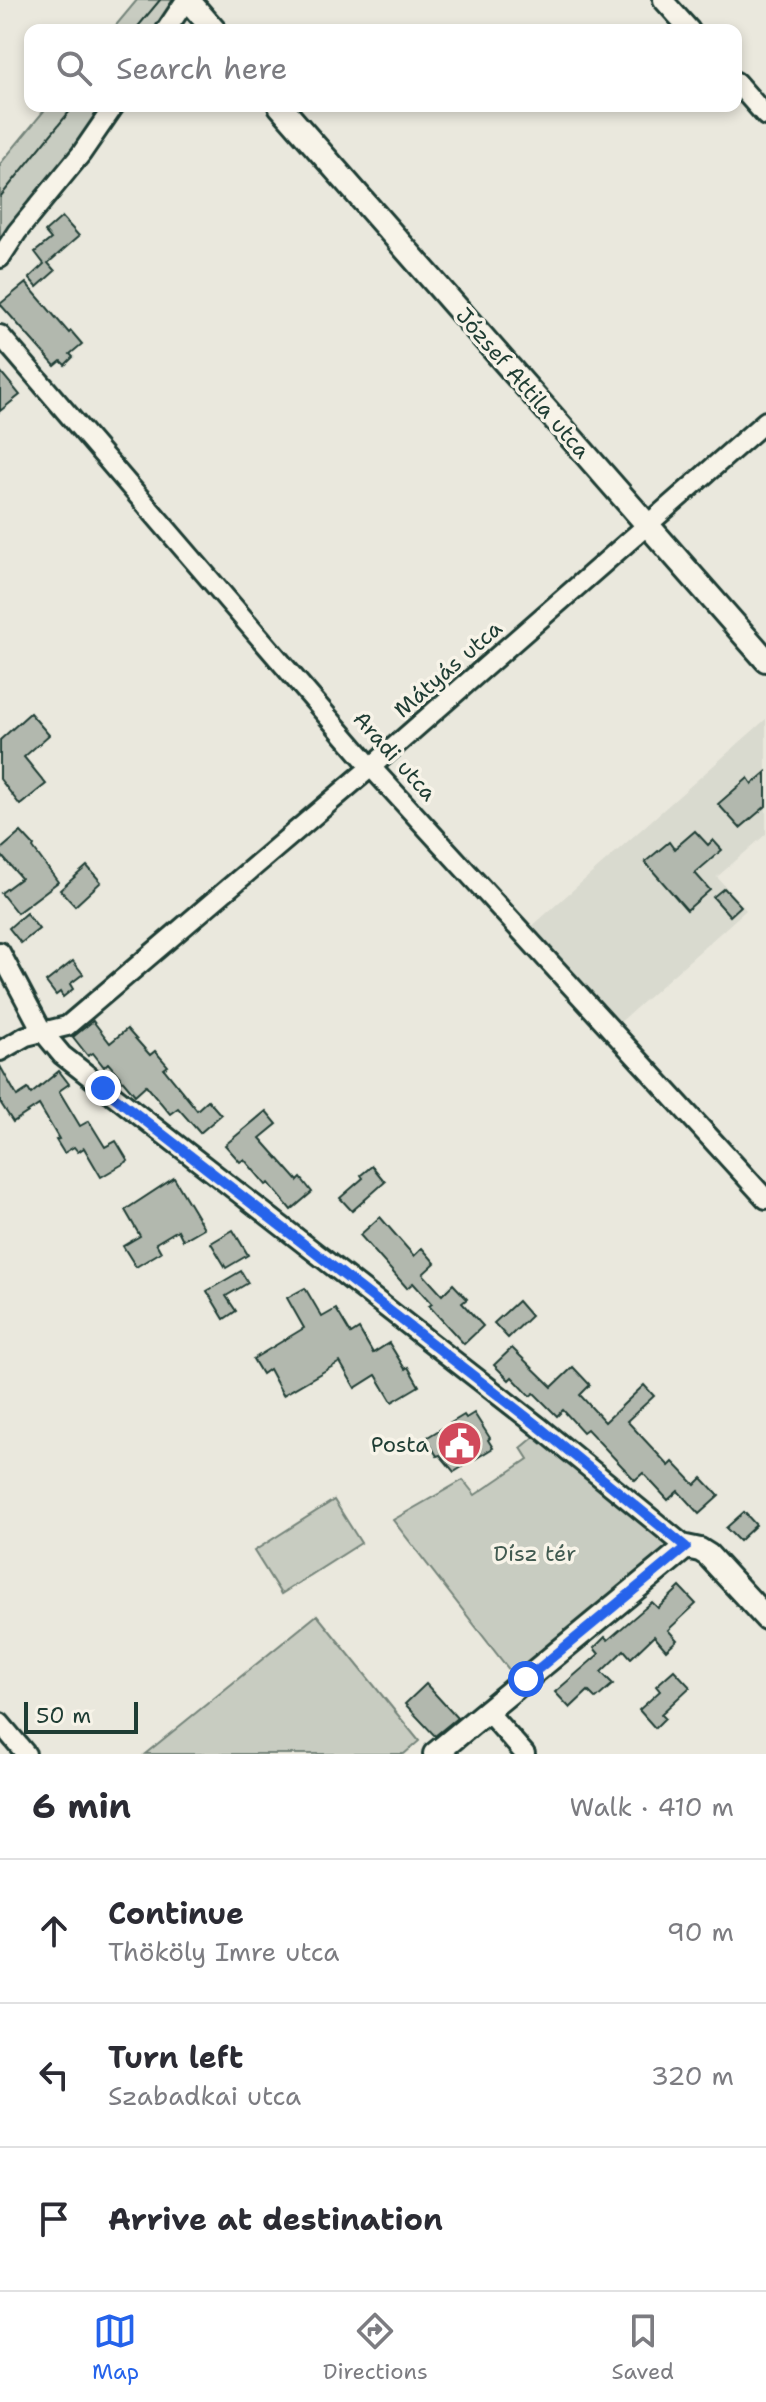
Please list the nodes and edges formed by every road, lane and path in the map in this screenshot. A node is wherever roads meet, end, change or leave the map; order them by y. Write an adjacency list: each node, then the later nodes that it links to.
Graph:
1 (187, 0): 3 (street); 4 (street)
2 (663, 0): 5 (street)
3 (170, 24)
4 (209, 24)
5 (685, 24)
6 (742, 89): 9 (street)
7 (110, 112): 10 (street)
8 (285, 112): 13 (street, József Attila utca)
9 (766, 116)
10 (0, 258)
11 (0, 335): 15 (street, Aradi utca)
12 (766, 421): 13 (street, Mátyás utca)
13 (647, 525): 14 (street, József Attila utca); 15 (street, Mátyás utca)
14 (766, 660)
15 (371, 767): 17 (street, Mátyás utca); 19 (street, Aradi utca)
16 (0, 952): 17 (street)
17 (42, 1031): 18 (street, Mátyás utca); 20 (street)
18 (0, 1051)
19 (766, 1199)
20 (686, 1547): 21 (street); 22 (street)
21 (766, 1618)
22 (487, 1711): 25 (street); 26 (street)
23 (0, 1723): 24 (street)
24 (26, 1754)
25 (435, 1754)
26 (525, 1754)

